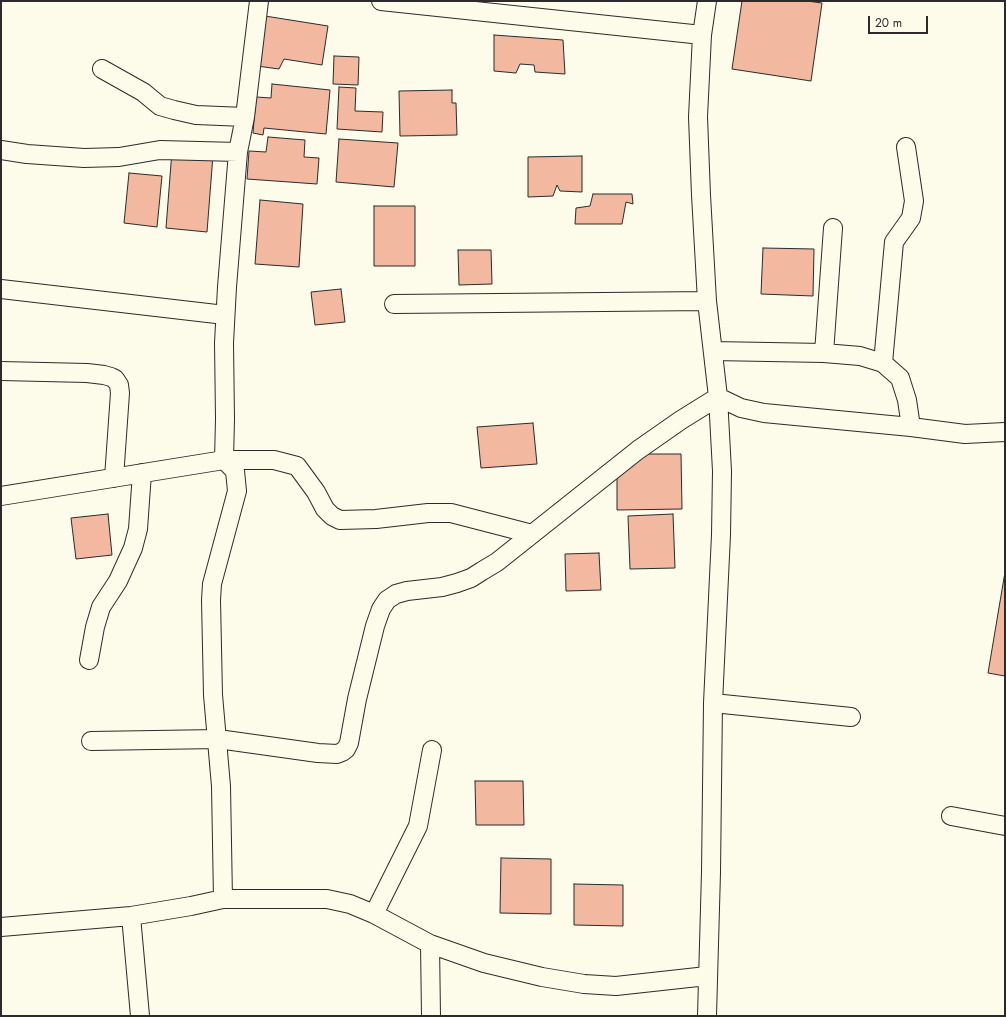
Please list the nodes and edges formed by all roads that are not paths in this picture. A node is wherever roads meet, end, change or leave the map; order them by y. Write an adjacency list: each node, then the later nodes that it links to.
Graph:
1 (259, 1): 6 (street)
2 (381, 1): 4 (street)
3 (708, 1): 4 (street)
4 (702, 35): 12 (street)
5 (102, 69): 6 (street)
6 (245, 117): 9 (street)
7 (906, 147): 17 (street)
8 (1, 150): 9 (street)
9 (238, 152): 14 (street)
10 (833, 228): 16 (street)
11 (1, 288): 14 (street)
12 (707, 301): 13 (street); 15 (street)
13 (394, 304)
14 (225, 315): 22 (street)
15 (713, 350): 16 (street); 19 (street)
16 (824, 353): 17 (street)
17 (883, 363): 20 (street)
18 (1, 371): 24 (street)
19 (718, 397): 20 (street); 26 (street); 28 (street)
20 (911, 427): 21 (street)
21 (1005, 432)
22 (224, 460): 23 (street); 26 (street); 30 (street)
23 (142, 473): 24 (street); 27 (street)
24 (114, 478): 25 (street)
25 (1, 496)
26 (532, 534): 30 (street)
27 (89, 660)
28 (713, 703): 29 (street); 40 (street)
29 (851, 717)
30 (218, 739): 31 (street); 35 (street)
31 (91, 741)
32 (432, 750): 36 (street)
33 (951, 816): 34 (street)
34 (1005, 826)
35 (223, 899): 36 (street); 37 (street)
36 (374, 914): 39 (street)
37 (131, 916): 38 (street); 41 (street)
38 (1, 927)
39 (430, 944): 40 (street); 42 (street)
40 (707, 976): 43 (street)
41 (140, 1016)
42 (431, 1016)
43 (707, 1016)

